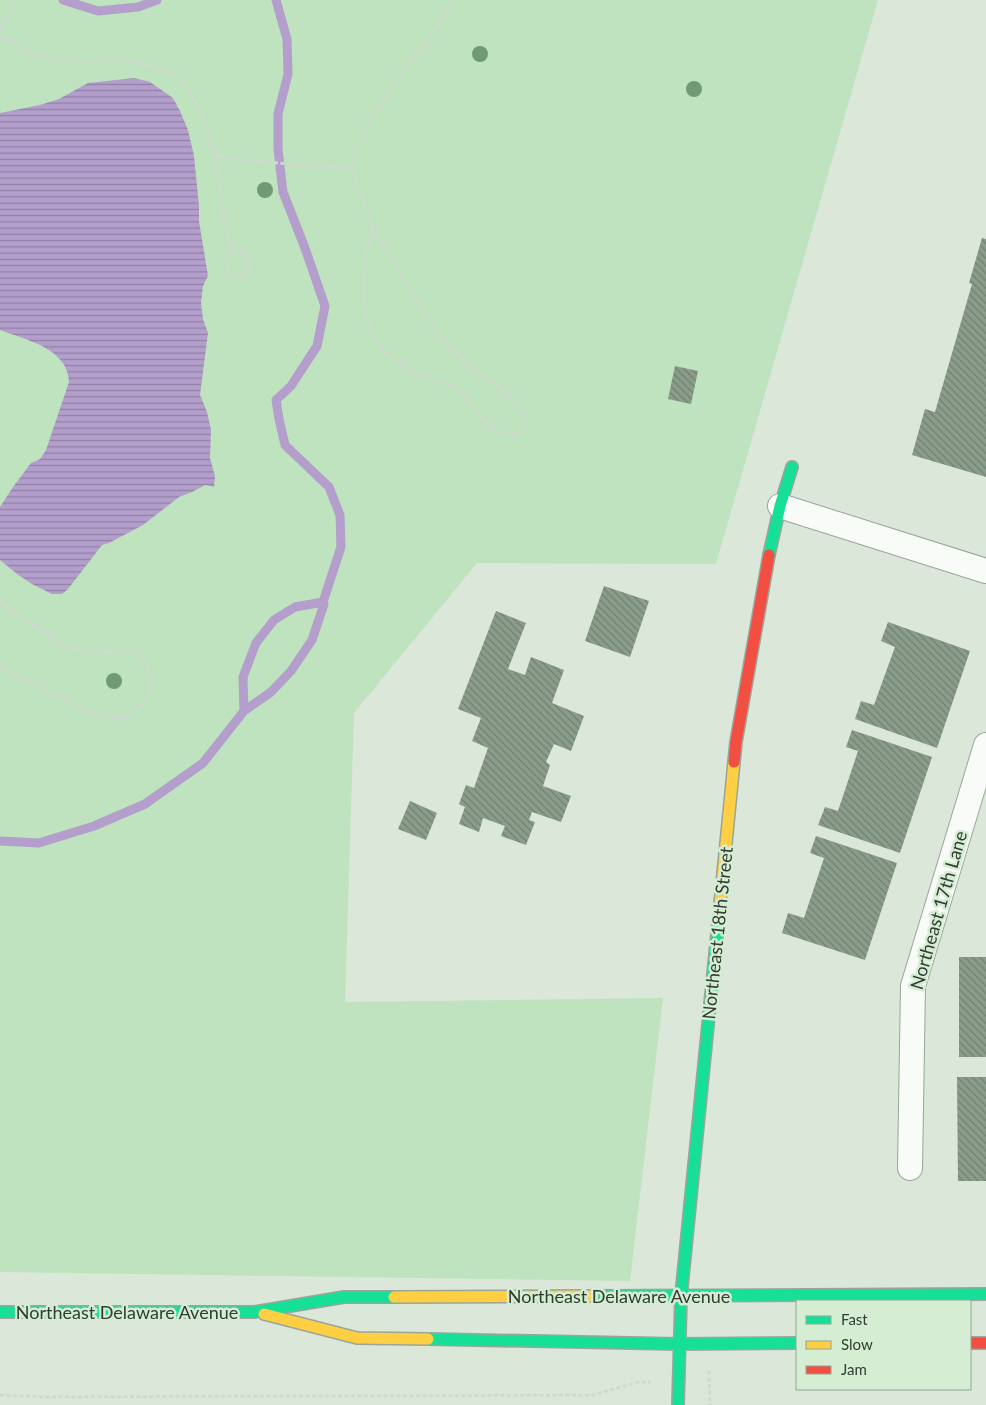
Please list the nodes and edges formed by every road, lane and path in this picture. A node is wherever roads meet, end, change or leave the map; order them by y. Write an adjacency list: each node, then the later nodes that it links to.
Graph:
1 (13, 0): 3 (path)
2 (454, 0): 6 (path)
3 (0, 31)
4 (0, 36): 5 (path)
5 (216, 154): 6 (path); 8 (path)
6 (354, 170): 7 (path)
7 (373, 228): 7 (path)
8 (228, 239): 8 (path)
9 (792, 467): 10 (main road, Northeast 18th Street)
10 (780, 506): 11 (street); 17 (main road, Northeast 18th Street)
11 (986, 571)
12 (0, 602): 13 (path)
13 (0, 668)
14 (986, 745): 15 (street, Northeast 17th Lane)
15 (910, 1168)
16 (986, 1294): 17 (main road, Northeast Delaware Avenue)
17 (681, 1296): 19 (main road, Northeast Delaware Avenue); 23 (main road, Northeast 18th Street)
18 (0, 1312): 19 (main road, Northeast Delaware Avenue)
19 (254, 1312): 23 (main road, Northeast Delaware Avenue)
20 (796, 1343): 23 (main road, Northeast Delaware Avenue)
21 (971, 1343): 22 (main road)
22 (986, 1343)
23 (678, 1344): 26 (main road, Northeast 18th Street)
24 (638, 1382): 25 (path)
25 (0, 1395)
26 (678, 1405)

